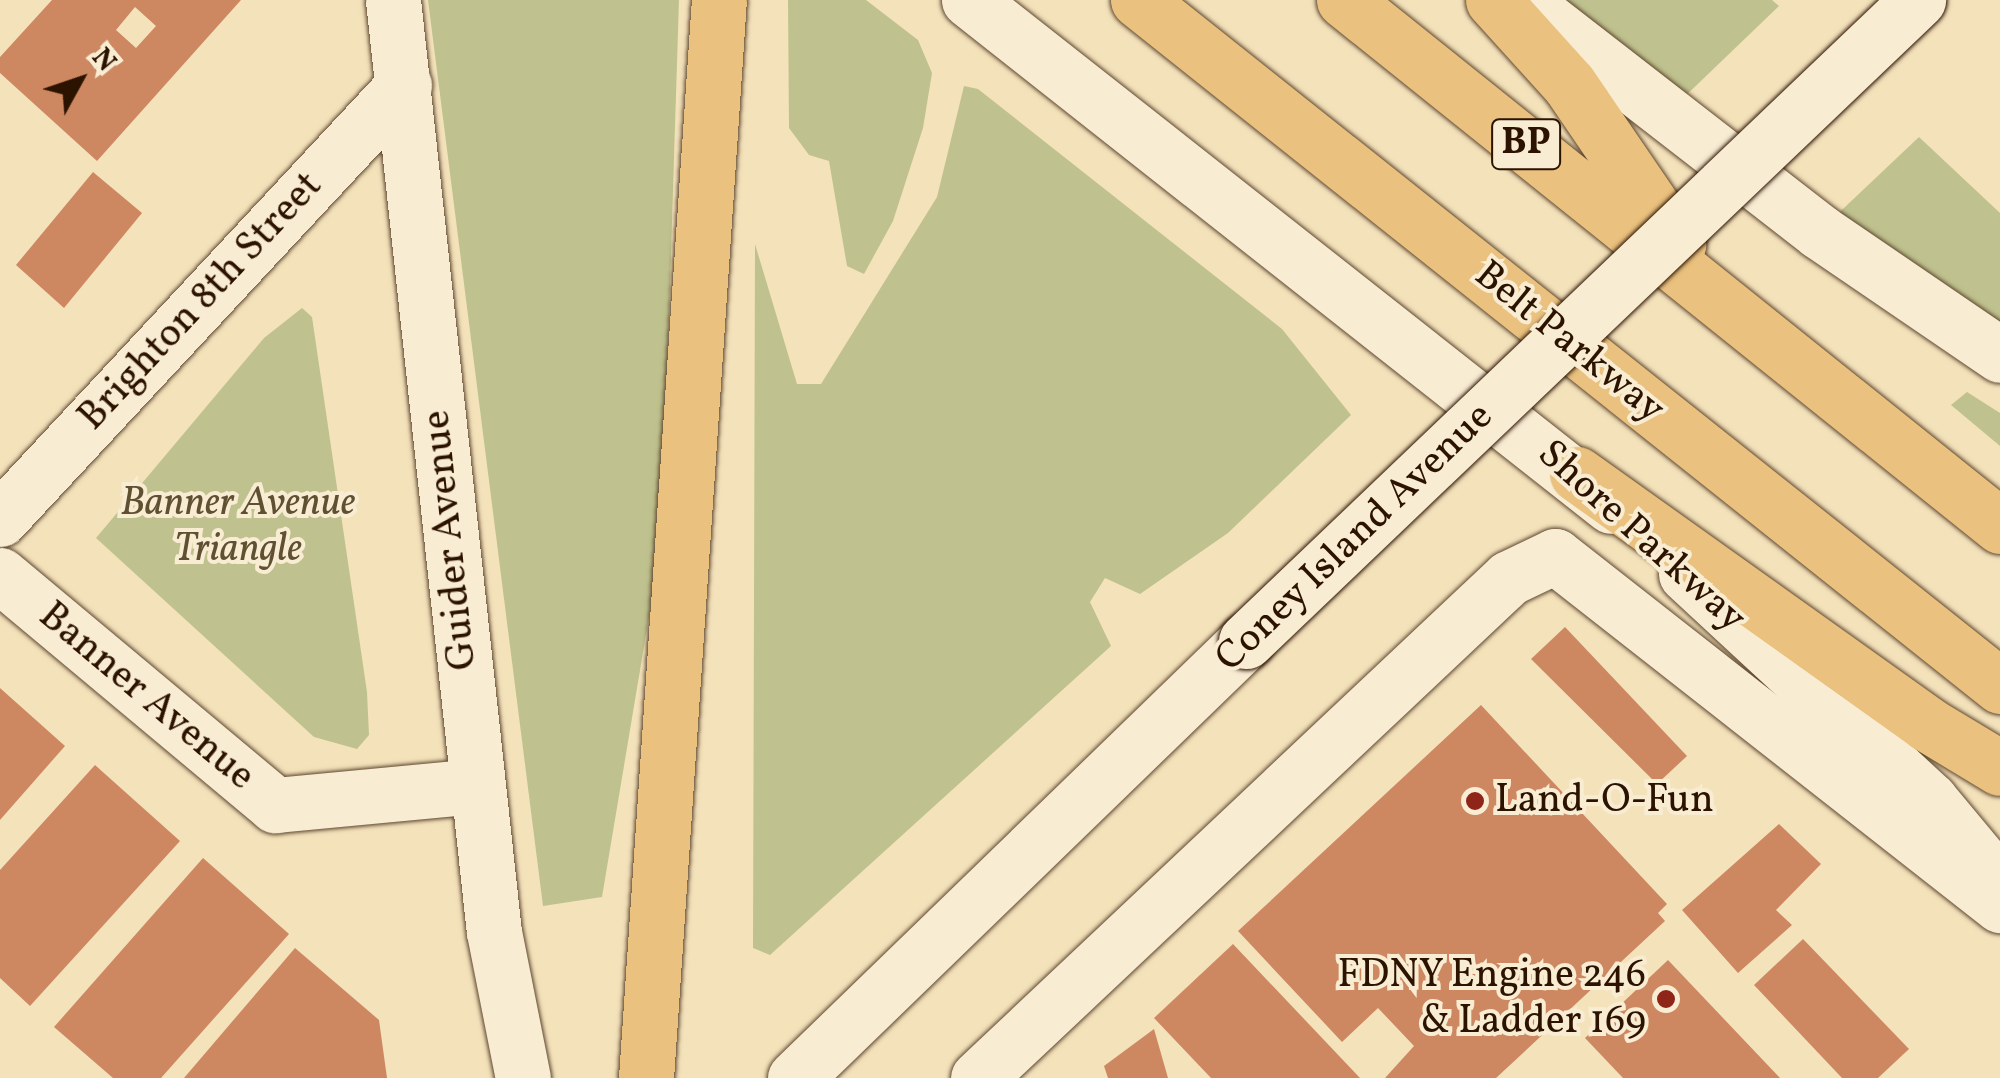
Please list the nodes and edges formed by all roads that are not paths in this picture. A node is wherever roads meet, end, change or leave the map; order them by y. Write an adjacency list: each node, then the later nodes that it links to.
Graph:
1 (392, 0): 9 (main road, Guider Avenue)
2 (969, 0): 12 (main road, Shore Parkway)
3 (1138, 0): 16 (highway, Belt Parkway)
4 (1344, 0): 10 (highway, BP)
5 (1493, 0): 10 (highway)
6 (1521, 0): 11 (main road)
7 (1918, 0): 23 (main road, Coney Island Avenue, bridge)
8 (719, 9): 22 (highway)
9 (404, 85): 13 (main road, Brighton 8th Street); 18 (main road, Guider Avenue)
10 (1708, 288): 14 (highway, BP)
11 (2000, 356)
12 (1578, 474): 17 (highway); 19 (main road, Shore Parkway)
13 (0, 519)
14 (2000, 526)
15 (0, 575): 18 (main road, Banner Avenue)
16 (2000, 686)
17 (2000, 768)
18 (477, 786): 21 (main road, Guider Avenue)
19 (2000, 884)
20 (2000, 905): 24 (main road, Shore Parkway)
21 (523, 1078)
22 (646, 1078)
23 (794, 1078)
24 (978, 1078)

